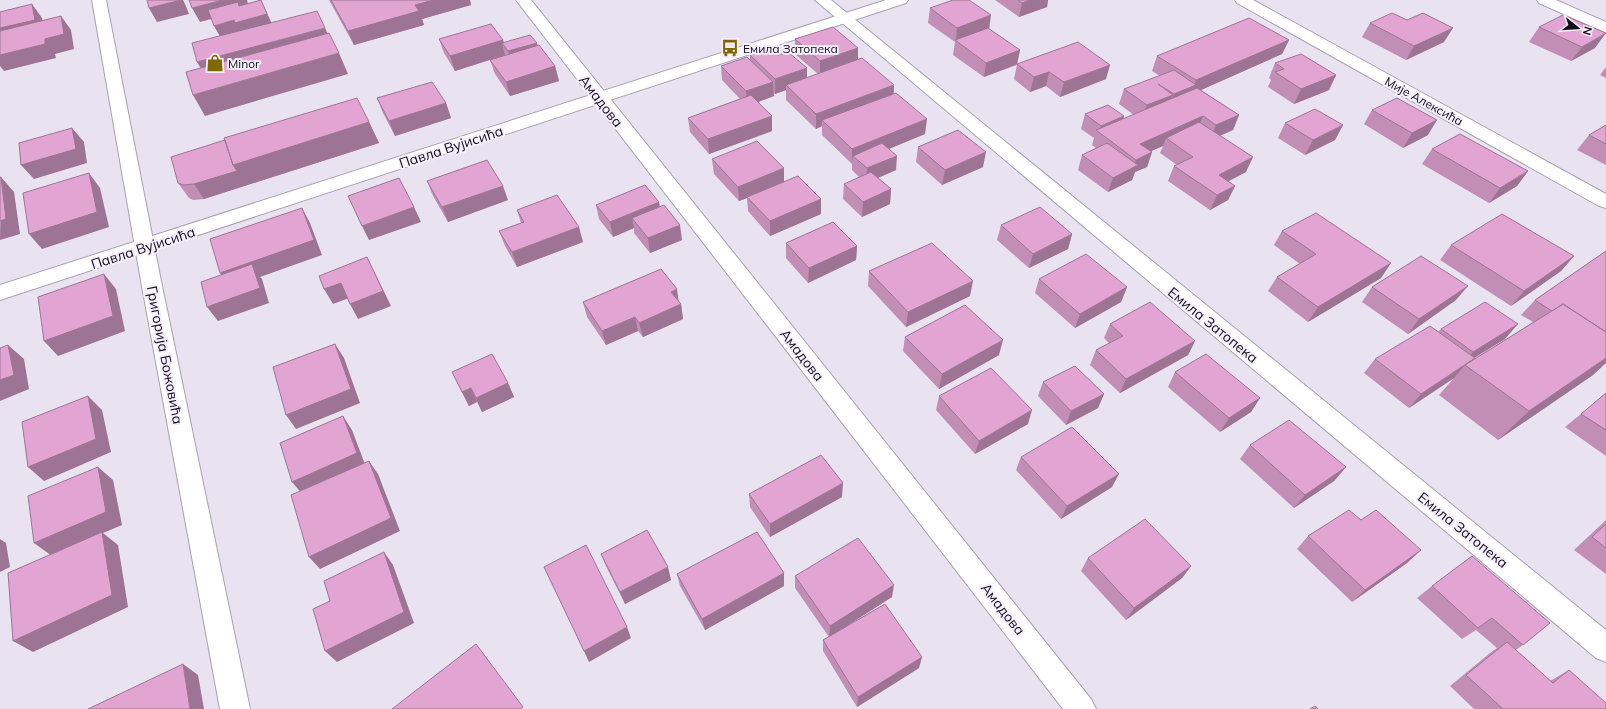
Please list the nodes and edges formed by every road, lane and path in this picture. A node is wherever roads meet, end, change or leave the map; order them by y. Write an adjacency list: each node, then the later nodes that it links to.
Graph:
1 (99, 0): 11 (street, Григорија Божовића)
2 (523, 0): 9 (street, Амадова)
3 (822, 0): 7 (street, Емила Затопека)
4 (901, 0): 7 (street, Павла Вујисића)
5 (1242, 0): 10 (street, Мије Алексића)
6 (1544, 0): 8 (street)
7 (844, 19): 9 (street, Павла Вујисића); 13 (street, Емила Затопека)
8 (1606, 28)
9 (598, 98): 11 (street, Павла Вујисића); 15 (street, Амадова)
10 (1606, 202)
11 (145, 247): 12 (street, Павла Вујисића); 14 (street, Григорија Божовића)
12 (0, 293)
13 (1606, 648)
14 (235, 709)
15 (1081, 709)

